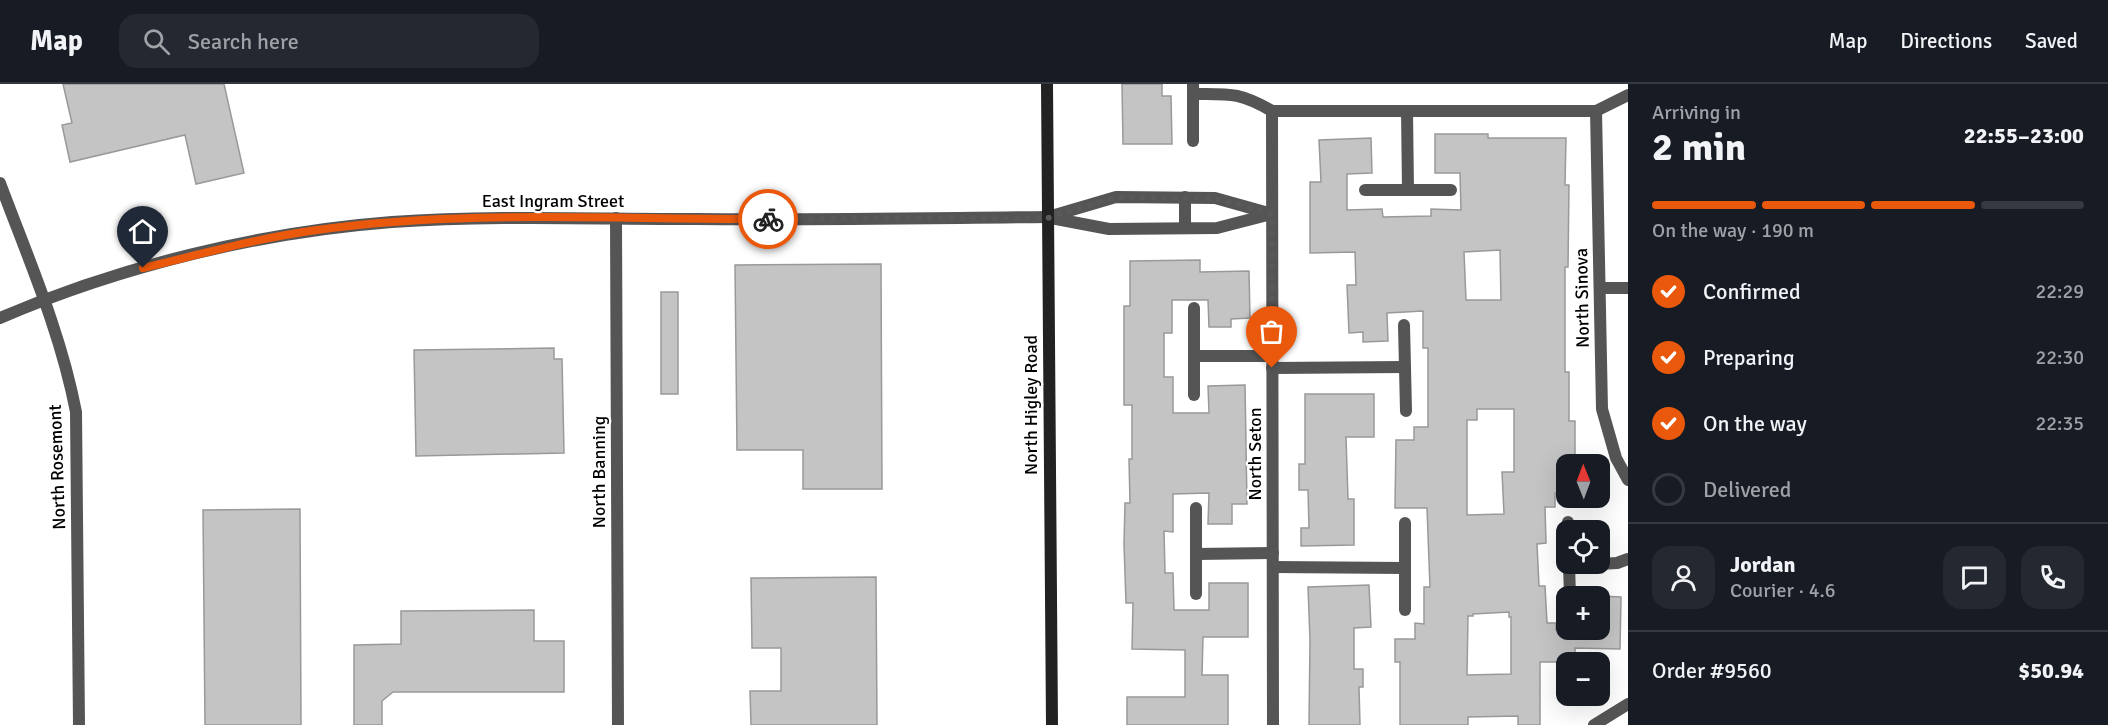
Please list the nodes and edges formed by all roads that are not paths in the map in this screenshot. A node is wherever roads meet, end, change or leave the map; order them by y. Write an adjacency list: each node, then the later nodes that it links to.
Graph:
1 (1047, 84): 15 (main road, North Higley Road)
2 (1193, 89): 4 (street); 7 (street)
3 (1628, 95): 6 (street)
4 (1272, 111): 5 (street); 13 (street, North Seton)
5 (1407, 111): 6 (street); 10 (street)
6 (1596, 111): 17 (street, North Sinova)
7 (1193, 141)
8 (0, 183): 19 (street, North Rosemont)
9 (1365, 190): 10 (street)
10 (1408, 190): 11 (street)
11 (1451, 190)
12 (1185, 197): 13 (street, East Ingram Street); 15 (street, East Ingram Street); 16 (street)
13 (1272, 214): 16 (street, East Ingram Street); 24 (street, North Seton)
14 (616, 218): 15 (street, East Ingram Street); 19 (street, East Ingram Street); 41 (street, North Banning)
15 (1048, 218): 16 (street, East Ingram Street); 42 (main road, North Higley Road)
16 (1185, 228)
17 (1600, 288): 18 (street); 28 (street, North Sinova)
18 (1628, 288)
19 (44, 300): 21 (street, East Ingram Street); 40 (street, North Rosemont)
20 (1194, 308): 23 (street)
21 (0, 318)
22 (1404, 325): 25 (street)
23 (1194, 356): 24 (street); 26 (street)
24 (1272, 362): 25 (street); 31 (street, North Seton)
25 (1405, 366): 27 (street)
26 (1194, 394)
27 (1406, 411)
28 (1628, 480)
29 (1196, 508): 32 (street)
30 (1405, 523): 36 (street)
31 (1273, 553): 32 (street); 35 (street, North Seton)
32 (1196, 554): 37 (street)
33 (1628, 559): 34 (street)
34 (1610, 563)
35 (1273, 567): 36 (street); 43 (street, North Seton)
36 (1405, 568): 38 (street)
37 (1196, 594)
38 (1405, 610)
39 (1628, 704): 44 (street)
40 (79, 725)
41 (618, 725)
42 (1052, 725)
43 (1273, 725)
44 (1594, 725)

